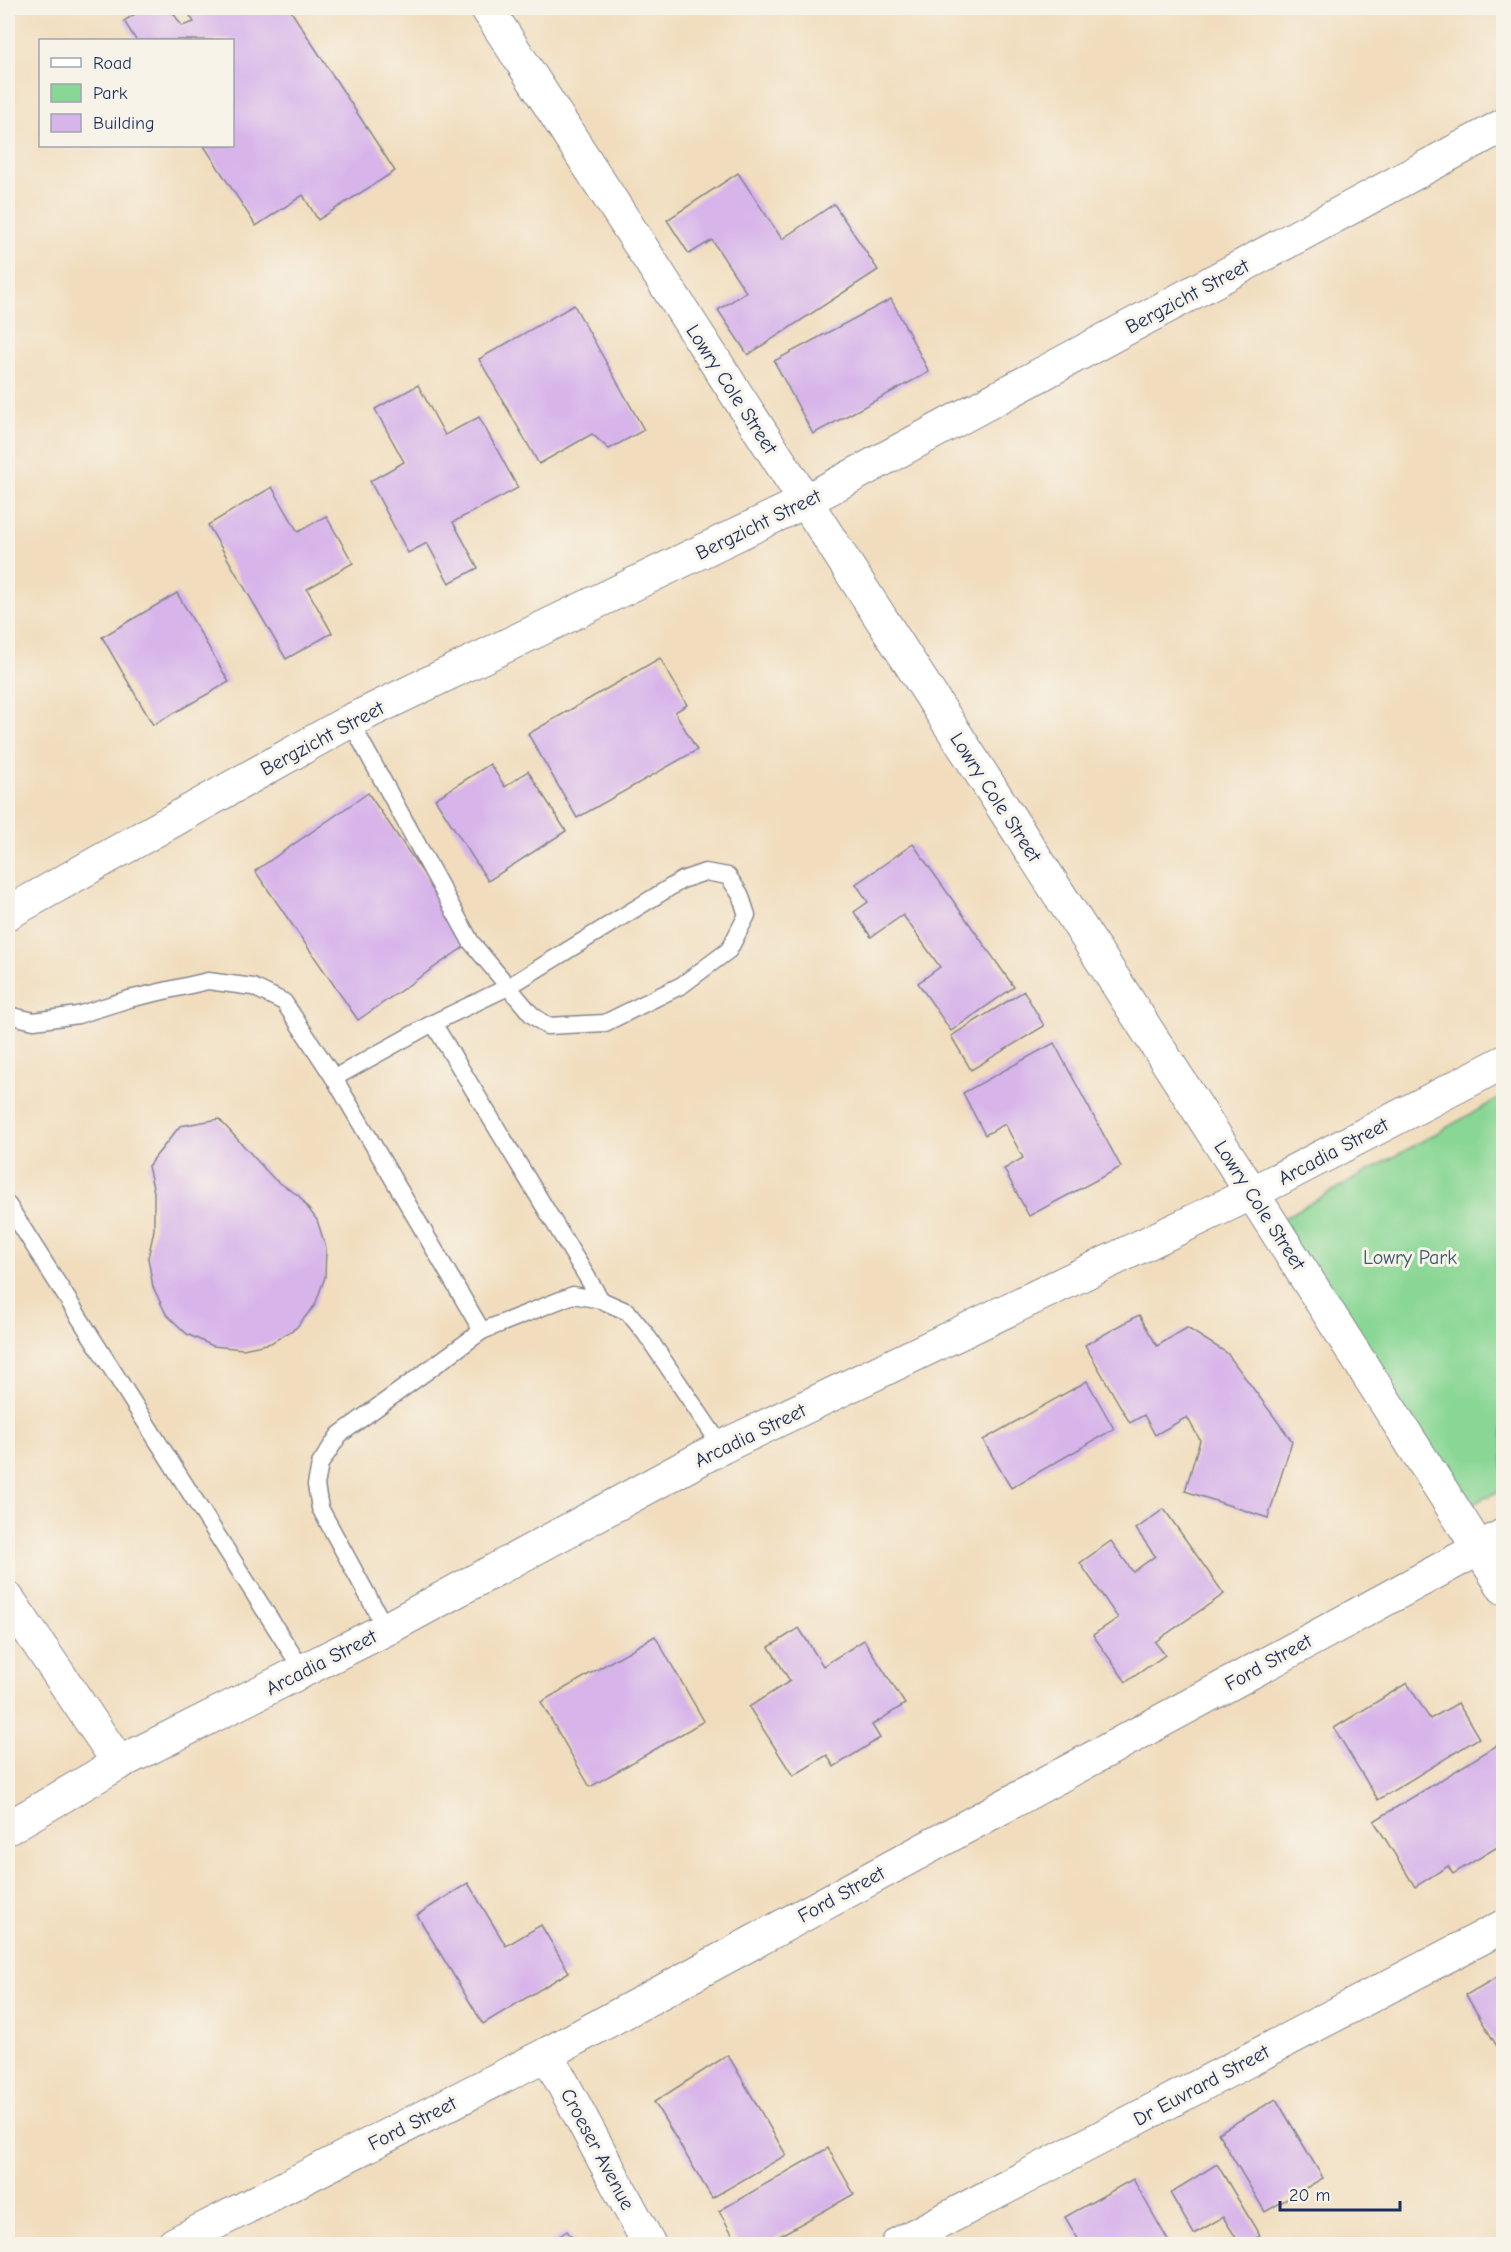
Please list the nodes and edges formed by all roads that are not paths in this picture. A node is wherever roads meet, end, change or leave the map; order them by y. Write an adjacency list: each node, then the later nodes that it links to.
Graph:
1 (487, 8): 3 (street, Lowry Cole Street)
2 (1503, 125): 3 (street, Bergzicht Street)
3 (804, 502): 4 (street, Bergzicht Street); 11 (street, Lowry Cole Street)
4 (350, 721): 5 (street, Bergzicht Street); 6 (lane)
5 (8, 913)
6 (508, 987): 6 (lane); 8 (lane)
7 (8, 1015): 10 (lane)
8 (434, 1023): 10 (lane); 13 (lane)
9 (1503, 1062): 11 (street, Arcadia Street)
10 (334, 1078): 14 (lane)
11 (1252, 1193): 15 (street, Arcadia Street); 16 (street, Lowry Cole Street)
12 (8, 1205): 20 (lane)
13 (601, 1300): 14 (lane); 15 (lane)
14 (482, 1331): 19 (lane)
15 (722, 1447): 19 (street, Arcadia Street)
16 (1491, 1541): 17 (street, Lowry Cole Street); 24 (street, Ford Street)
17 (1503, 1588)
18 (8, 1599): 21 (street)
19 (386, 1629): 20 (street, Arcadia Street)
20 (303, 1671): 21 (street, Arcadia Street)
21 (119, 1763): 22 (street, Arcadia Street)
22 (8, 1828)
23 (1503, 1926): 27 (street, Dr Euvrard Street)
24 (547, 2054): 25 (street, Ford Street); 26 (street, Croeser Avenue)
25 (174, 2244)
26 (649, 2244)
27 (898, 2244)

